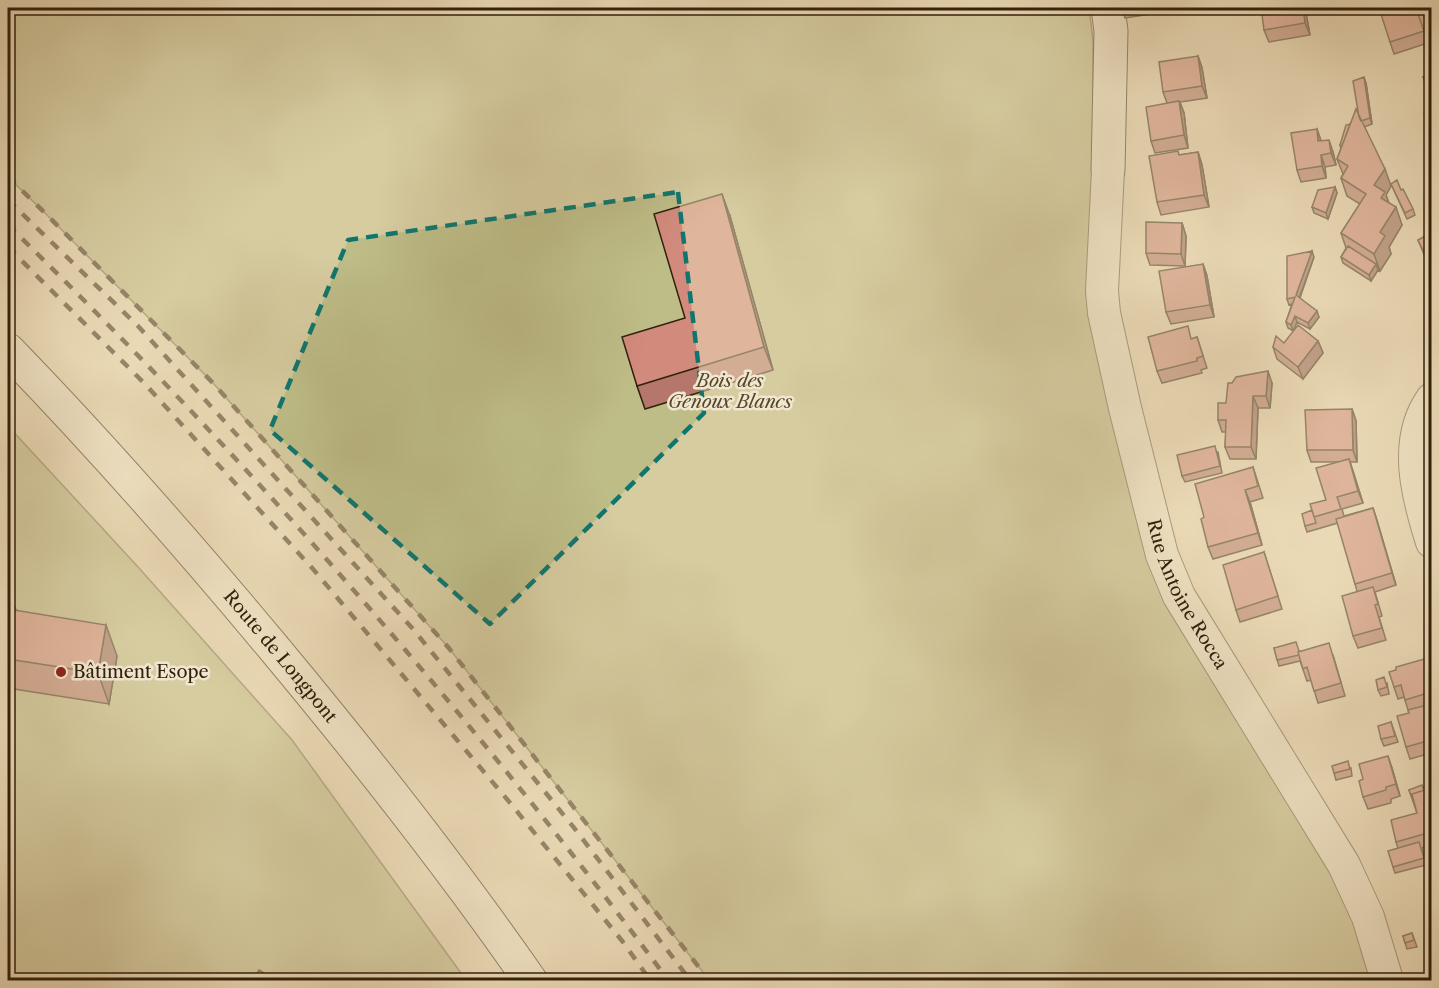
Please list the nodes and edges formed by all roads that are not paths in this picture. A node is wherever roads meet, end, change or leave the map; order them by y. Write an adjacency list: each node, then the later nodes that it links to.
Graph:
1 (1108, 8): 2 (main road)
2 (1108, 170): 7 (street, Rue Antoine Rocca)
3 (8, 350): 6 (main road, Route de Longpont)
4 (1431, 399): 5 (street)
5 (1431, 542)
6 (530, 981)
7 (1387, 981)

